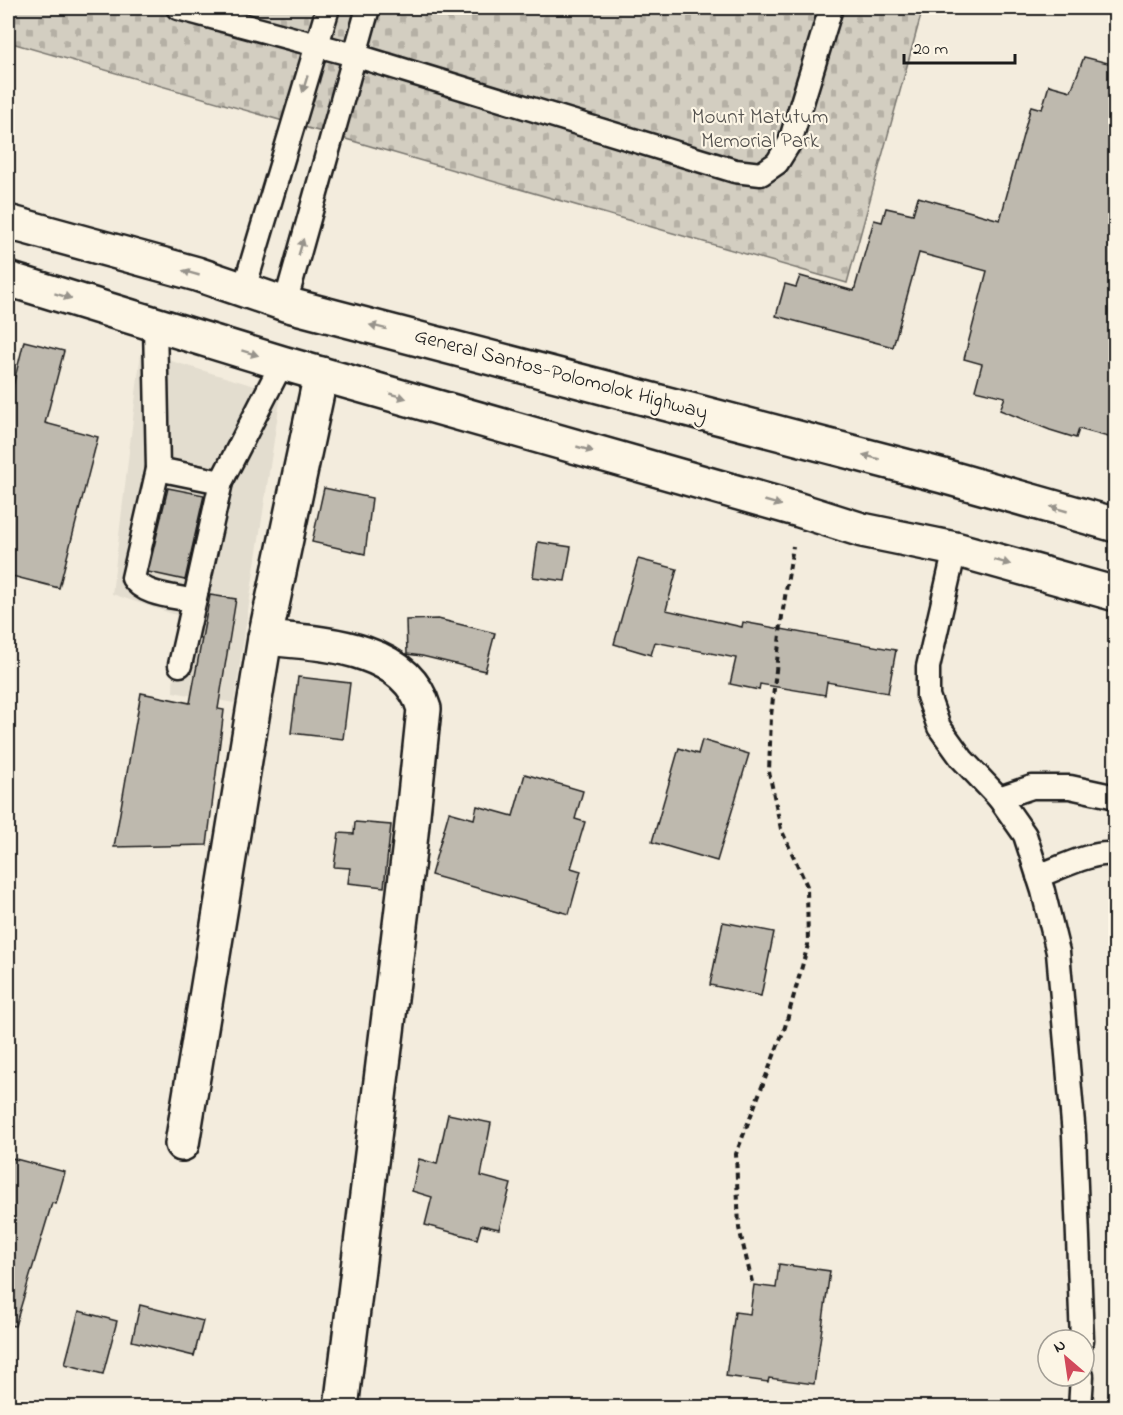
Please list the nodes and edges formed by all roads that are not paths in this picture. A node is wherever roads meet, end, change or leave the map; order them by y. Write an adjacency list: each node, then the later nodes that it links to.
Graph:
1 (178, 8): 5 (lane)
2 (328, 8): 5 (lane)
3 (368, 8): 6 (lane)
4 (831, 8): 6 (lane)
5 (317, 44): 6 (lane); 9 (lane, one-way to 9)
6 (354, 55): 10 (lane, one-way to 6)
7 (8, 222): 9 (main road, General Santos-Polomolok Highway, one-way to 7)
8 (8, 279): 11 (main road, one-way to 11)
9 (244, 289): 10 (main road, General Santos-Polomolok Highway)
10 (285, 304): 16 (main road, General Santos-Polomolok Highway, one-way to 10)
11 (155, 324): 12 (main road, one-way to 12); 14 (lane)
12 (282, 363): 13 (main road); 15 (lane)
13 (321, 374): 17 (main road, one-way to 17); 20 (main road)
14 (158, 469): 15 (lane); 19 (lane)
15 (221, 482): 19 (lane)
16 (1116, 525)
17 (956, 549): 18 (main road, one-way to 18); 23 (lane)
18 (1116, 594)
19 (195, 601): 21 (lane)
20 (265, 638): 26 (main road); 29 (main road)
21 (180, 665)
22 (1116, 797): 23 (lane)
23 (999, 798): 25 (lane)
24 (1116, 855): 25 (lane)
25 (1038, 876): 27 (lane)
26 (182, 1144)
27 (1082, 1328)
28 (1081, 1388): 30 (lane)
29 (341, 1407)
30 (1080, 1407)

